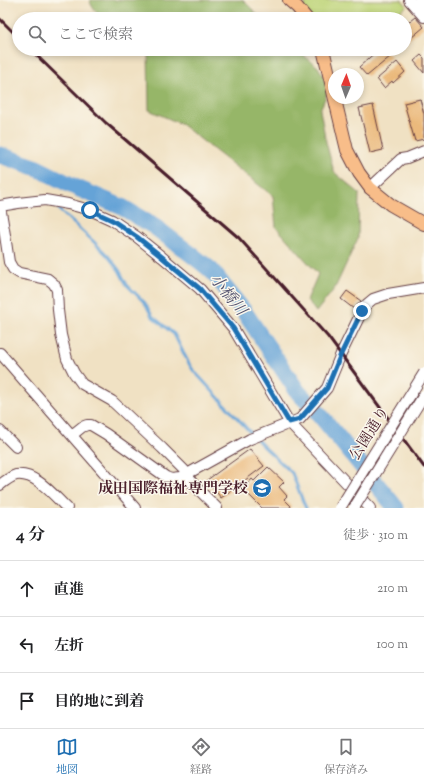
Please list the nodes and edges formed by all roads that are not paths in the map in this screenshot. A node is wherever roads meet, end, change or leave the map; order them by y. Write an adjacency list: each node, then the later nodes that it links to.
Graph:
1 (409, 0): 6 (street)
2 (419, 0): 4 (street)
3 (296, 2): 5 (main road)
4 (424, 6)
5 (302, 12)
6 (424, 17)
7 (325, 56): 9 (main road)
8 (424, 151): 9 (street)
9 (370, 188): 10 (main road)
10 (424, 224)
11 (424, 288): 15 (street)
12 (0, 353): 17 (street)
13 (424, 373): 24 (street, 公園通り, bridge)
14 (424, 396): 25 (street, 公園通り, bridge)
15 (289, 422): 19 (street); 19 (street); 26 (street)
16 (0, 430): 18 (street)
17 (72, 435): 19 (street); 22 (street)
18 (16, 447)
19 (187, 475): 23 (street)
20 (0, 485): 21 (street)
21 (67, 508)
22 (136, 508)
23 (218, 508)
24 (340, 508)
25 (354, 508)
26 (370, 508)

